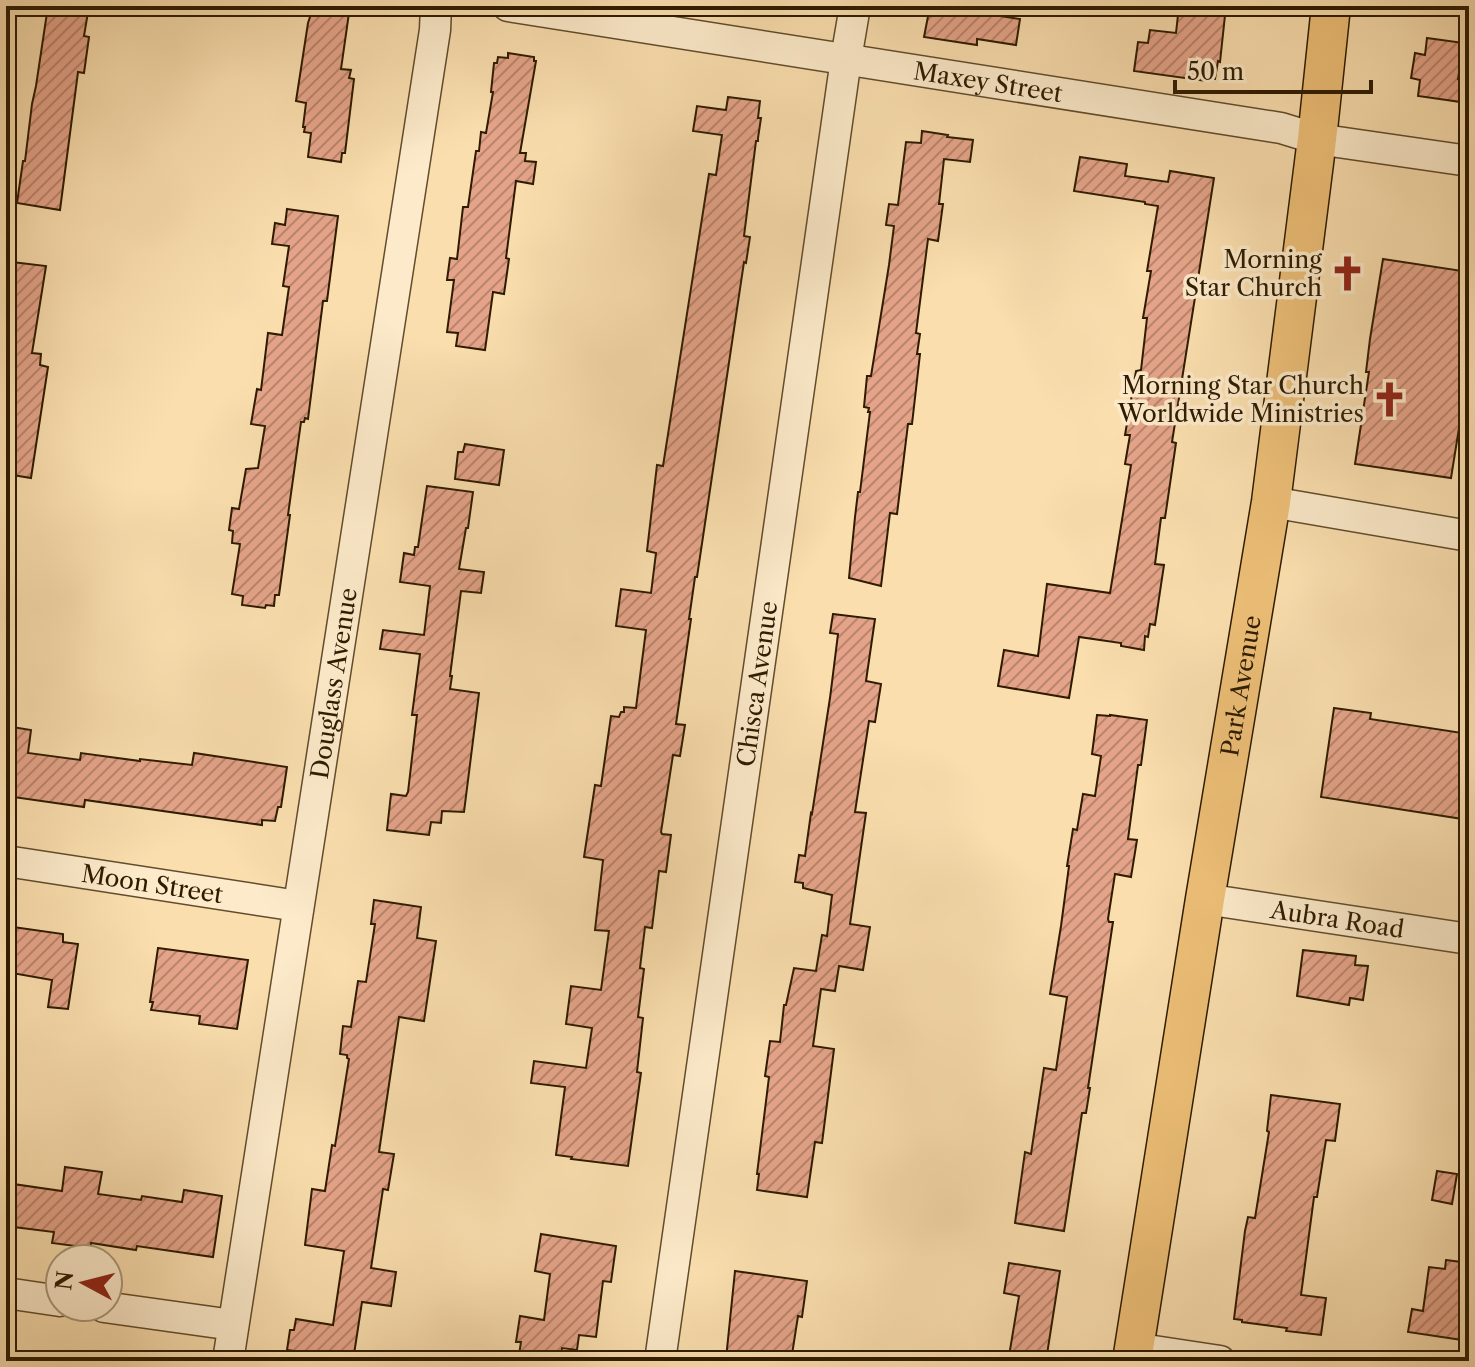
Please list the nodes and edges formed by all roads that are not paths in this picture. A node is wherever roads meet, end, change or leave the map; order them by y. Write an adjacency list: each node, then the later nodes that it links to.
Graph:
1 (436, 6): 12 (street, Douglass Avenue)
2 (508, 6): 5 (street, Maxey Street)
3 (855, 6): 5 (street, Chisca Avenue)
4 (1331, 6): 6 (main road, Park Avenue)
5 (846, 59): 6 (street, Maxey Street); 20 (street, Chisca Avenue)
6 (1317, 139): 7 (street, Maxey Street); 8 (main road, Park Avenue)
7 (1469, 161)
8 (1271, 502): 9 (street); 11 (main road, Park Avenue)
9 (1469, 536)
10 (6, 861): 12 (street, Moon Street)
11 (1205, 899): 13 (street, Aubra Road); 18 (main road, Park Avenue)
12 (298, 906): 17 (street, Douglass Avenue)
13 (1469, 939)
14 (6, 1293): 15 (street)
15 (44, 1299)
16 (124, 1310): 17 (street)
17 (233, 1325): 19 (street, Douglass Avenue)
18 (1133, 1354): 21 (street)
19 (228, 1361)
20 (660, 1361)
21 (1220, 1361)

